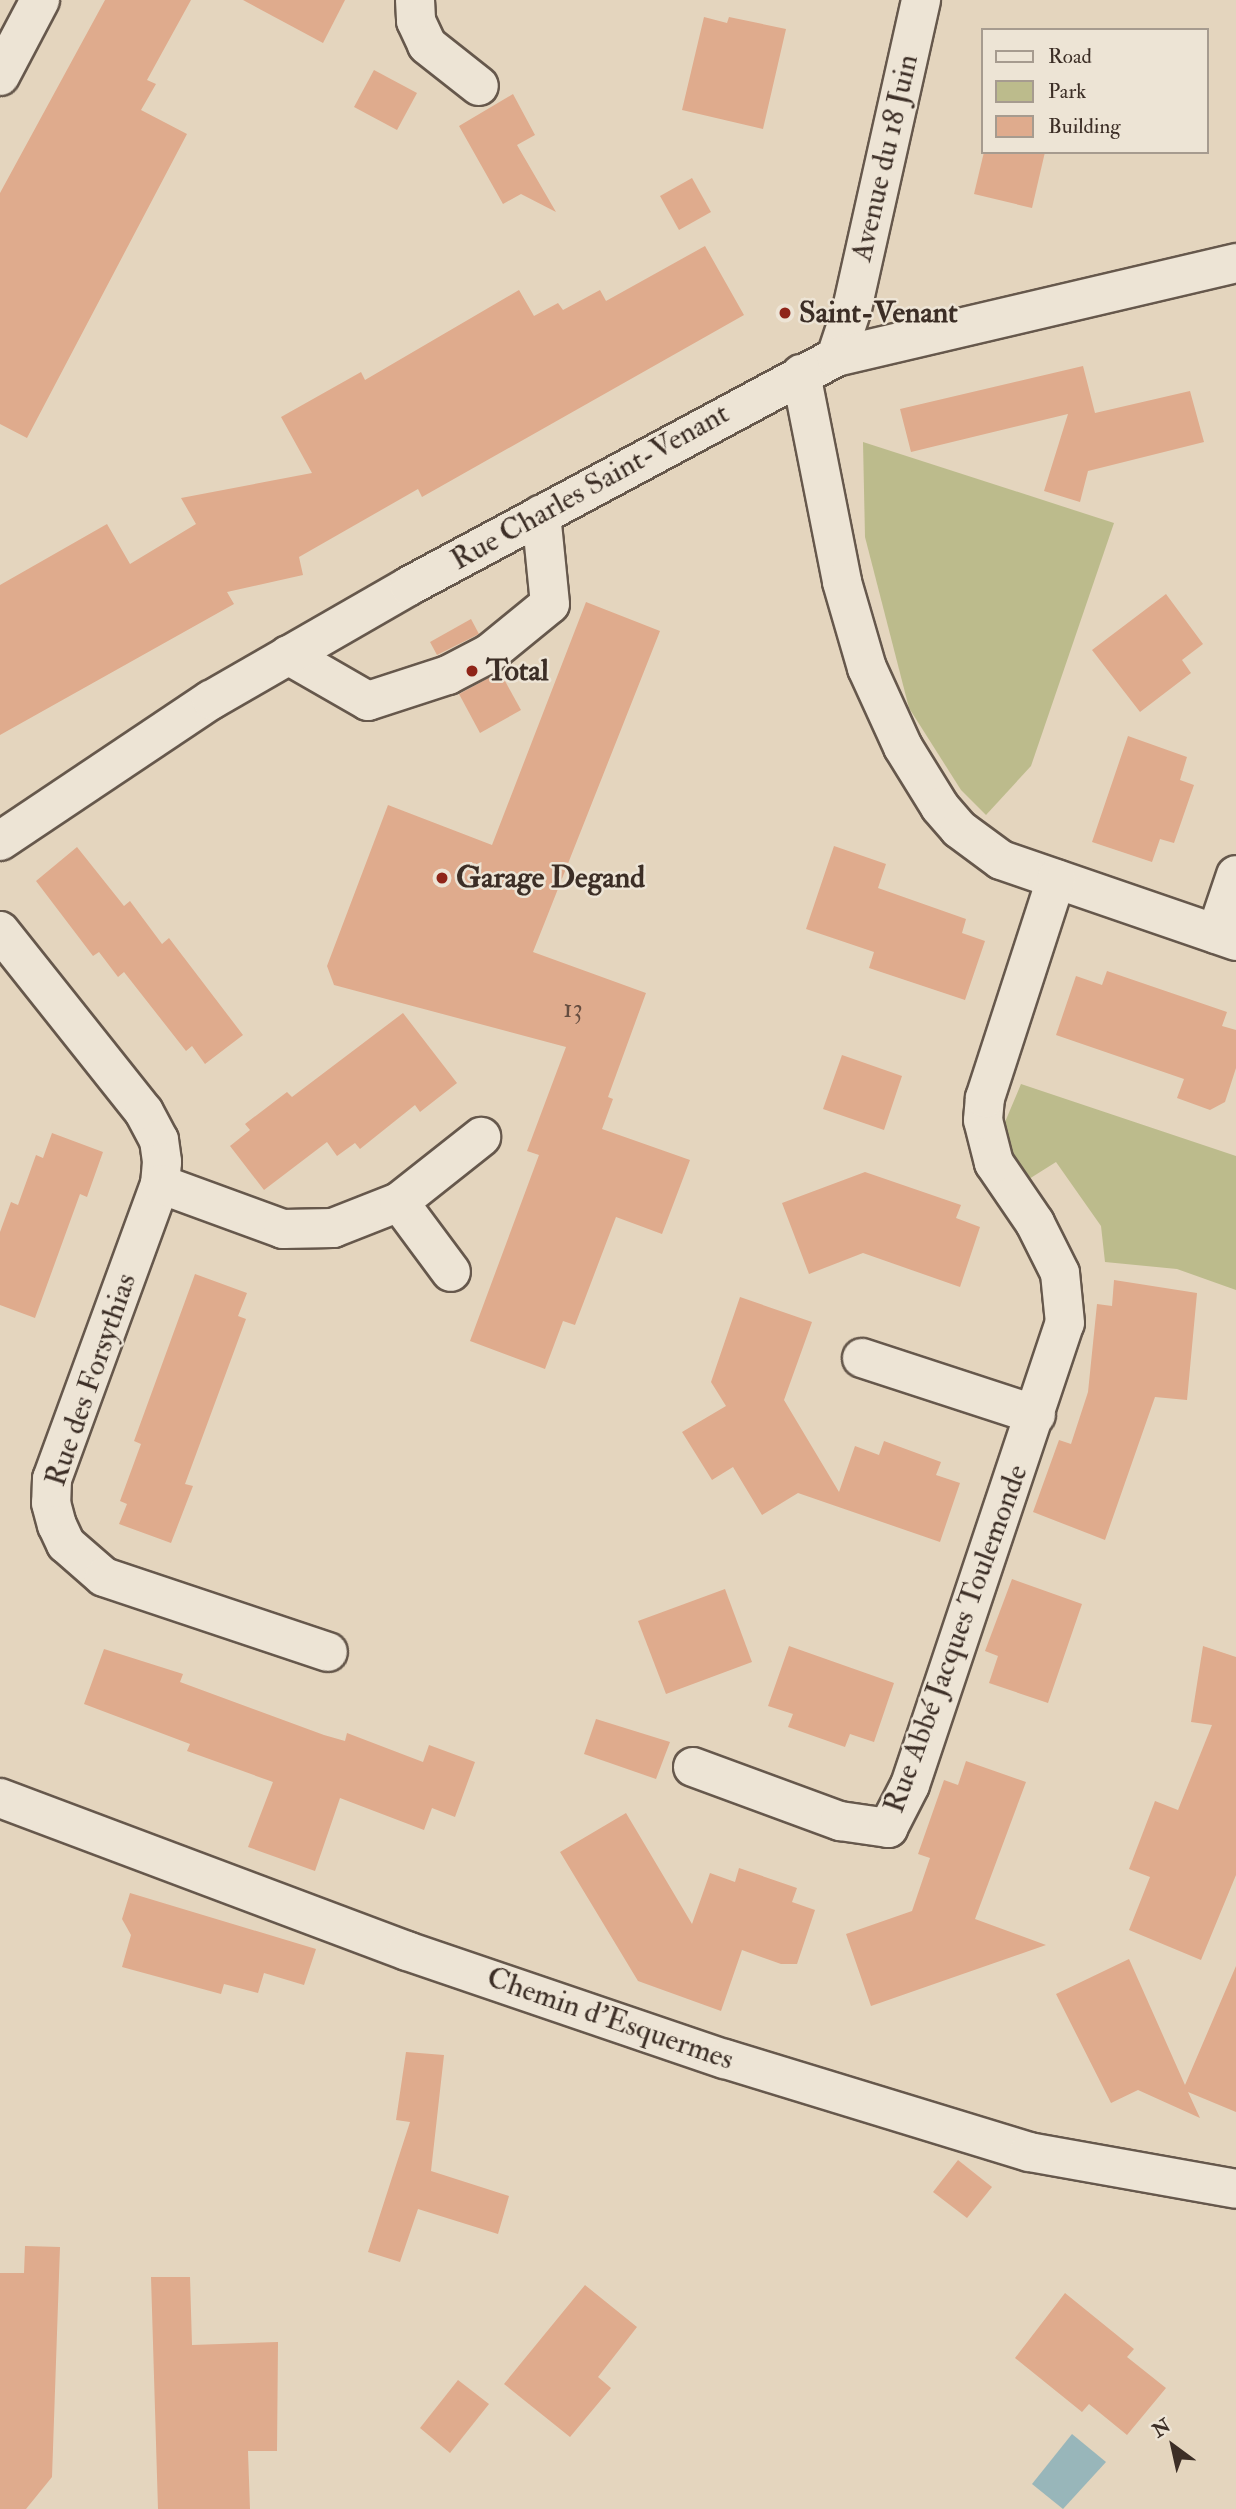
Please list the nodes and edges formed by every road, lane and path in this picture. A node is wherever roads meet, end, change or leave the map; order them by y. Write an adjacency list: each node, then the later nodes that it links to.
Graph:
1 (40, 0): 4 (street)
2 (415, 0): 5 (street)
3 (921, 0): 7 (street, Avenue du 18 Juin)
4 (0, 76)
5 (479, 86)
6 (1236, 263): 7 (street, Rue Charles Saint-Venant)
7 (836, 356): 8 (street, Rue Charles Saint-Venant)
8 (801, 374): 9 (street, Rue Charles Saint-Venant); 13 (street)
9 (541, 514): 10 (street, Rue Charles Saint-Venant); 10 (street)
10 (288, 655): 11 (street, Rue Charles Saint-Venant)
11 (0, 841)
12 (1236, 874): 15 (street)
13 (1056, 879): 15 (street); 21 (street, Rue Abbé Jacques Toulemonde)
14 (0, 931): 17 (street, Rue des Forsythias)
15 (1226, 938)
16 (481, 1137): 18 (street)
17 (160, 1184): 18 (street); 22 (street, Rue des Forsythias)
18 (399, 1202): 19 (street)
19 (451, 1272)
20 (862, 1358): 21 (street)
21 (1036, 1415): 23 (street, Rue Abbé Jacques Toulemonde)
22 (328, 1652)
23 (693, 1767)
24 (0, 1798): 25 (street, Chemin d'Esquermes)
25 (1236, 2189)

